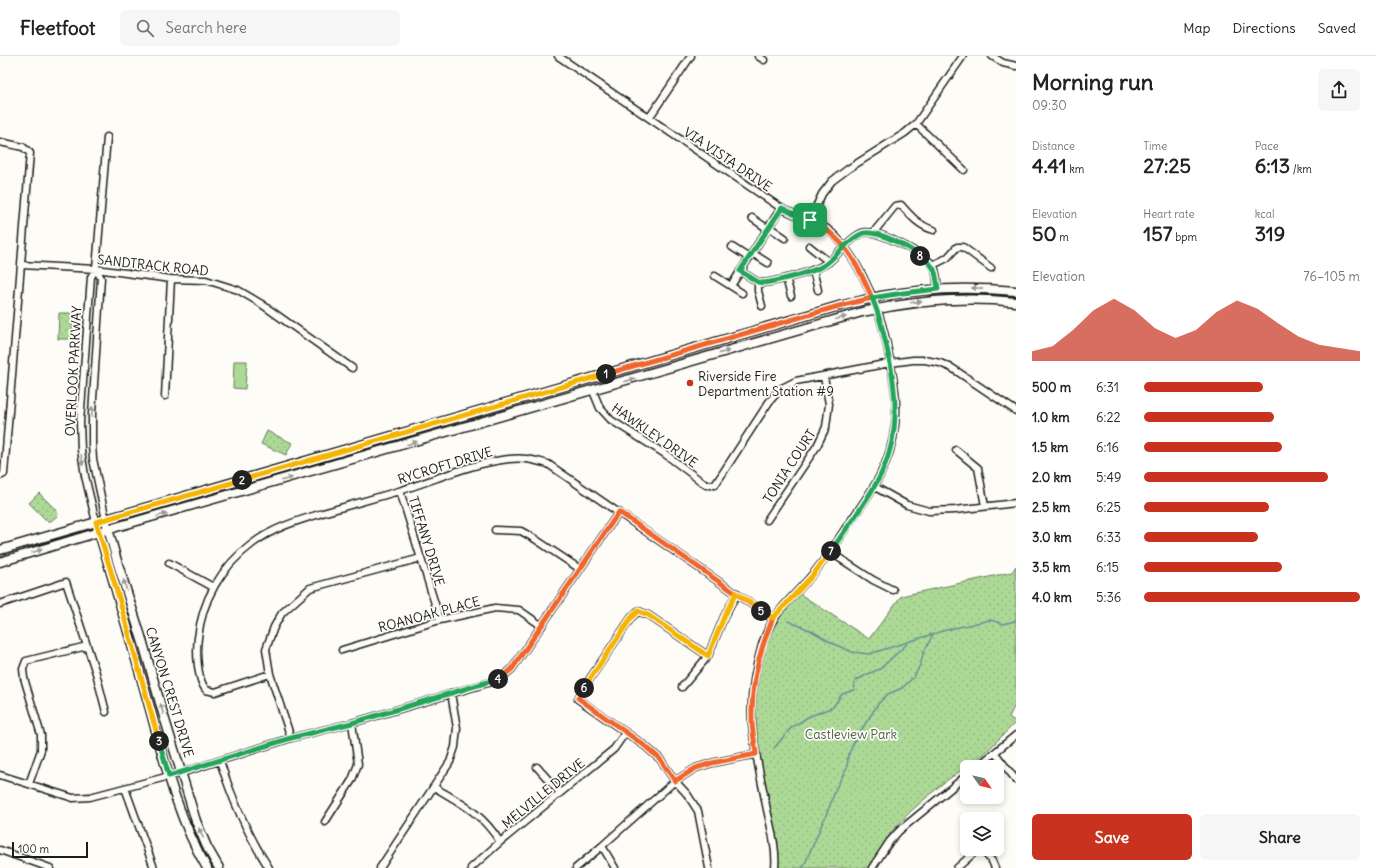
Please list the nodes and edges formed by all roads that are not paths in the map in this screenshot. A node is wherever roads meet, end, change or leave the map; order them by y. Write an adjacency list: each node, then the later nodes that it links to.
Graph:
1 (558, 56): 8 (street, VIA VISTA DRIVE)
2 (692, 56): 8 (street)
3 (758, 56): 6 (street)
4 (963, 56): 9 (street)
5 (992, 56): 7 (street)
6 (764, 60)
7 (1016, 66)
8 (649, 118): 13 (street, VIA VISTA DRIVE)
9 (916, 124): 12 (street); 15 (street)
10 (107, 137): 29 (street, OVERLOOK PARKWAY)
11 (0, 142): 26 (street)
12 (964, 170)
13 (782, 208): 15 (street, VIA VISTA DRIVE); 16 (street)
14 (752, 218): 16 (street)
15 (810, 220): 22 (street, VIA VISTA DRIVE)
16 (769, 228): 19 (street); 23 (street)
17 (934, 230): 18 (street)
18 (873, 233): 22 (street); 27 (street)
19 (785, 238)
20 (809, 246): 24 (street)
21 (732, 247): 23 (street)
22 (844, 247): 24 (street); 42 (street, VIA VISTA DRIVE)
23 (751, 255): 25 (street); 31 (street)
24 (829, 262): 30 (street)
25 (768, 263)
26 (21, 265): 29 (street, SANDTRACK ROAD); 53 (street)
27 (933, 266): 28 (street); 37 (street)
28 (991, 268)
29 (96, 269): 33 (street, SANDTRACK ROAD); 59 (street, OVERLOOK PARKWAY, one-way to 29); 61 (street, OVERLOOK PARKWAY, one-way to 61)
30 (813, 270): 34 (street); 38 (street)
31 (740, 271): 35 (street); 36 (street)
32 (715, 276): 36 (street)
33 (171, 278): 47 (street, SANDTRACK ROAD); 50 (street)
34 (786, 278): 35 (street); 41 (street)
35 (758, 282): 44 (street)
36 (731, 286): 40 (street)
37 (938, 289): 39 (main road, one-way to 37); 42 (main road)
38 (818, 290)
39 (1016, 291)
40 (742, 293)
41 (791, 296)
42 (872, 298): 45 (street, VIA VISTA DRIVE); 59 (main road)
43 (1016, 302): 45 (main road, one-way to 43)
44 (762, 306)
45 (877, 309): 46 (street, VIA VISTA DRIVE); 49 (main road, one-way to 45)
46 (890, 363): 48 (street); 51 (street); 54 (street, VIA VISTA DRIVE)
47 (352, 368)
48 (824, 377): 49 (street, HAWKLEY DRIVE); 60 (street, TONIA COURT)
49 (593, 391): 62 (main road, one-way to 49)
50 (165, 396)
51 (1016, 411)
52 (956, 450): 57 (street)
53 (2, 475)
54 (875, 487): 57 (street); 66 (street, VIA VISTA DRIVE)
55 (400, 491): 58 (street, RYCROFT DRIVE); 67 (street, TIFFANY DRIVE); 71 (street, RYCROFT DRIVE)
56 (1016, 502): 57 (street)
57 (986, 506)
58 (619, 512): 70 (street); 73 (street, RYCROFT DRIVE)
59 (106, 520): 61 (main road); 62 (main road, CANYON CREST DRIVE)
60 (767, 520)
61 (96, 522): 64 (main road, CANYON CREST DRIVE); 65 (main road)
62 (108, 530): 64 (main road); 94 (main road, CANYON CREST DRIVE, one-way to 62)
63 (496, 530): 70 (street)
64 (99, 532): 68 (main road, one-way to 64); 96 (main road, CANYON CREST DRIVE)
65 (0, 550)
66 (830, 552): 72 (street); 75 (street, VIA VISTA DRIVE)
67 (421, 558): 76 (street, TIFFANY DRIVE); 81 (street)
68 (0, 562)
69 (169, 563): 71 (street)
70 (580, 569): 77 (street)
71 (213, 586): 81 (street, RYCROFT DRIVE)
72 (893, 590)
73 (736, 593): 75 (street, RYCROFT DRIVE); 80 (street)
74 (0, 604): 78 (street)
75 (773, 618): 90 (street, VIA VISTA DRIVE)
76 (440, 620): 77 (street, ROANOAK PLACE); 79 (street, ROANOAK PLACE)
77 (542, 626): 83 (street)
78 (87, 646): 84 (street); 100 (street)
79 (342, 650)
80 (708, 656): 82 (street); 86 (street)
81 (270, 674): 88 (street)
82 (682, 687)
83 (451, 693): 85 (street); 101 (street)
84 (106, 712)
85 (352, 723): 88 (street); 104 (street)
86 (625, 733): 98 (street); 103 (street, MELVILLE DRIVE)
87 (1016, 734): 89 (street)
88 (291, 738): 92 (street)
89 (995, 753): 91 (street); 97 (street)
90 (756, 754): 98 (street); 118 (street, VIA VISTA DRIVE)
91 (986, 760)
92 (220, 761): 94 (street); 112 (street)
93 (537, 767): 103 (street)
94 (182, 773): 96 (street); 111 (main road, CANYON CREST DRIVE, one-way to 94)
95 (0, 775): 100 (street)
96 (169, 776): 102 (street); 110 (main road, CANYON CREST DRIVE)
97 (1016, 780)
98 (675, 781): 106 (street); 117 (street)
99 (960, 781): 119 (street)
100 (29, 784): 102 (street)
101 (434, 787): 105 (street); 113 (street)
102 (125, 788): 109 (street)
103 (560, 793): 105 (street, MELVILLE DRIVE)
104 (326, 822)
105 (500, 842): 114 (street, MELVILLE DRIVE)
106 (602, 846): 115 (street); 116 (street)
107 (0, 850): 108 (street)
108 (50, 868)
109 (154, 868)
110 (207, 868)
111 (219, 868)
112 (269, 868)
113 (380, 868)
114 (472, 868)
115 (576, 868)
116 (615, 868)
117 (708, 868)
118 (775, 868)
119 (872, 868)
120 (957, 868): 121 (street)
121 (995, 868)

